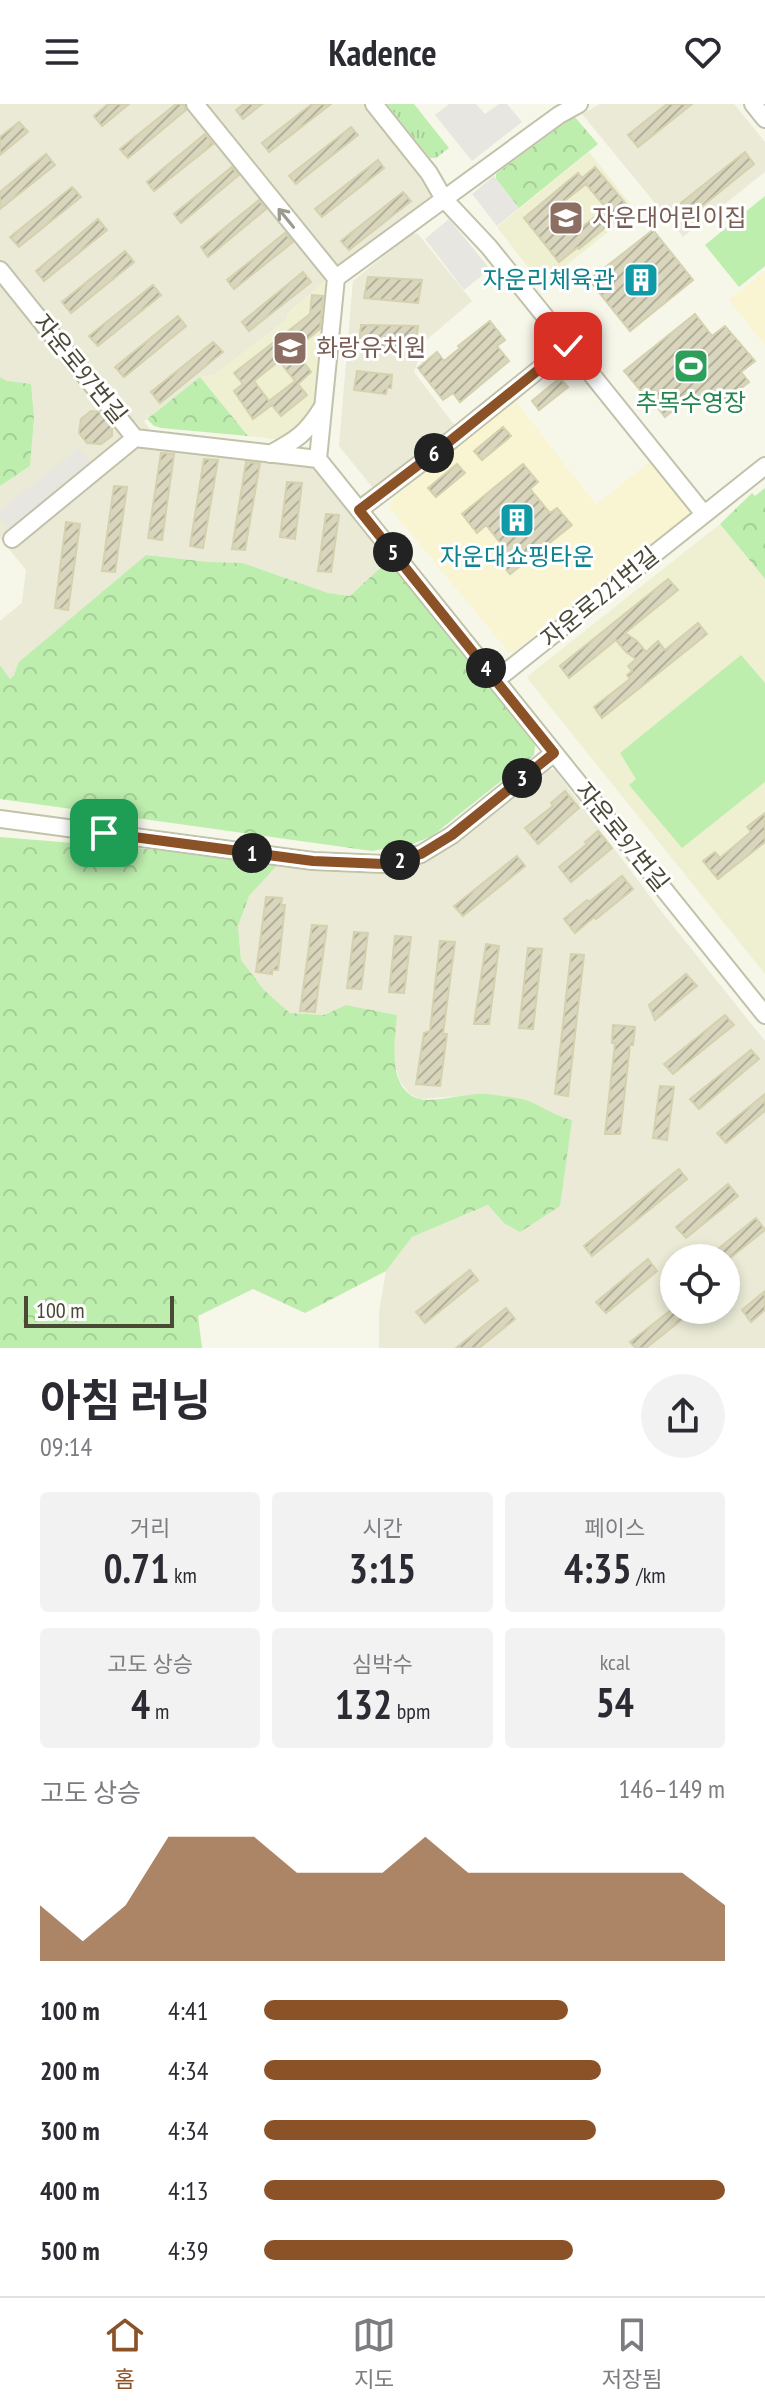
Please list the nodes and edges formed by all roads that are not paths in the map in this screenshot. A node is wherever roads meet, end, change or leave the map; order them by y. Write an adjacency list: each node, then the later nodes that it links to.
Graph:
1 (195, 104): 8 (street, one-way to 1)
2 (374, 104): 6 (street)
3 (579, 104): 6 (street)
4 (753, 104): 5 (street)
5 (765, 119)
6 (444, 199): 8 (street); 9 (street)
7 (0, 270): 11 (street, 자운로97번길)
8 (336, 278): 10 (street)
9 (568, 346): 15 (street); 16 (street)
10 (325, 403): 12 (street); 13 (street)
11 (135, 438): 12 (street, 자운로97번길); 17 (street)
12 (270, 454): 13 (street, 자운로97번길)
13 (318, 459): 15 (street, 자운로97번길)
14 (765, 466): 16 (street, 자운로221번길)
15 (359, 510): 18 (street, 자운로97번길)
16 (704, 514): 18 (street, 자운로221번길)
17 (12, 539)
18 (496, 680): 19 (street, 자운로97번길)
19 (554, 753): 20 (street); 21 (street, 자운로97번길)
20 (0, 819)
21 (765, 1015)

